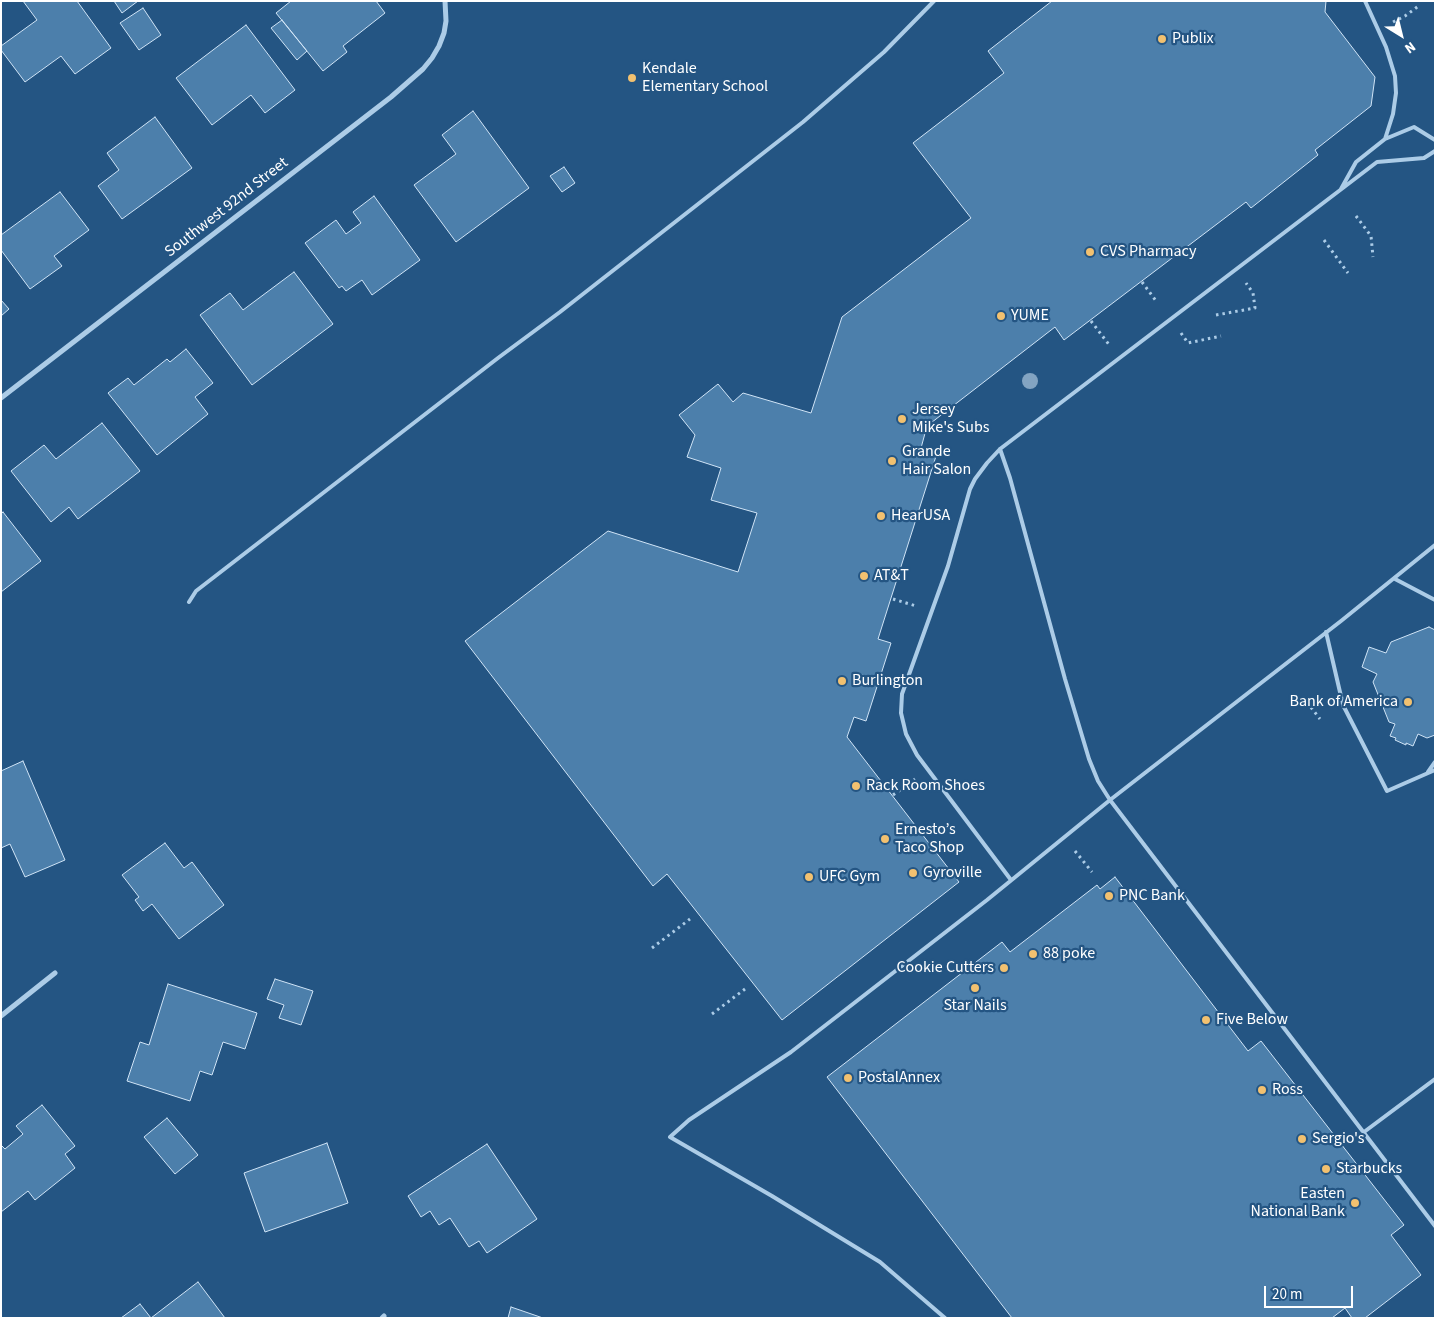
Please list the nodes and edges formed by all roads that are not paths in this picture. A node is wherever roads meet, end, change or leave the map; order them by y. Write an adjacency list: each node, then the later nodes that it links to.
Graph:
1 (444, 1): 8 (street, Southwest 92nd Street)
2 (934, 1): 13 (lane)
3 (1365, 1): 4 (lane)
4 (1385, 139): 5 (lane); 7 (lane)
5 (1435, 140)
6 (1435, 151): 7 (lane)
7 (1340, 191): 9 (lane)
8 (1, 398)
9 (1000, 449): 18 (lane); 19 (lane)
10 (1435, 545): 11 (lane)
11 (1395, 579): 12 (lane); 14 (lane)
12 (1435, 600)
13 (189, 602)
14 (1326, 632): 17 (lane); 18 (lane)
15 (1435, 762): 17 (lane)
16 (1435, 770): 17 (lane)
17 (1428, 772)
18 (1110, 800): 19 (lane); 23 (lane)
19 (1011, 880): 25 (lane)
20 (55, 973): 21 (street)
21 (1, 1016)
22 (1435, 1079): 23 (lane)
23 (1364, 1132): 24 (lane)
24 (1435, 1226)
25 (945, 1318)

